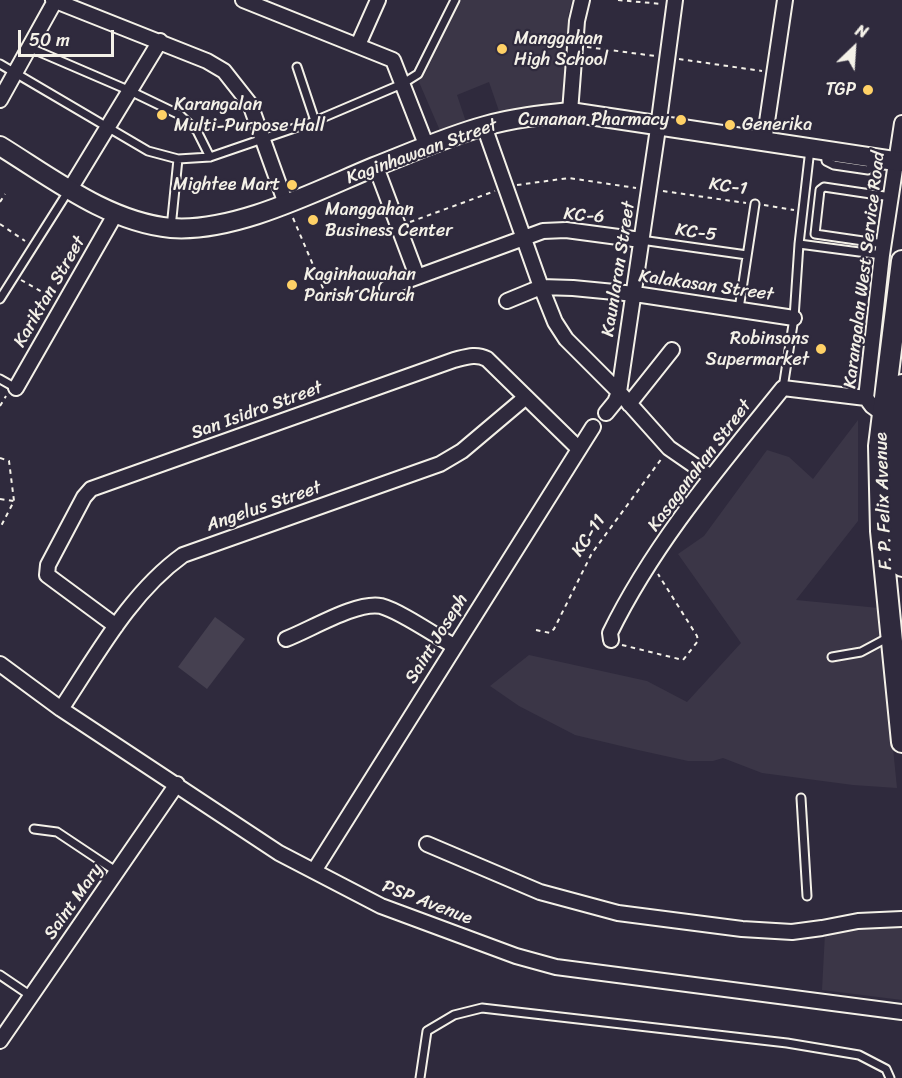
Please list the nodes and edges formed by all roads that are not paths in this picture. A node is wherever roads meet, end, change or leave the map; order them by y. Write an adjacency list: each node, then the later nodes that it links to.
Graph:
1 (54, 0): 8 (street); 10 (street)
2 (243, 0): 9 (street)
3 (378, 0): 9 (street)
4 (455, 0): 14 (lane)
5 (582, 0): 17 (street)
6 (785, 0): 24 (street)
7 (674, 2): 21 (street, Kaunlaran Street)
8 (160, 41): 15 (street); 23 (street)
9 (358, 45): 14 (street)
10 (28, 47): 13 (street); 15 (lane)
11 (0, 64): 13 (lane)
12 (297, 67): 18 (lane)
13 (15, 73): 16 (street); 22 (lane)
14 (402, 84): 18 (lane); 26 (street)
15 (128, 90): 22 (street); 28 (lane)
16 (0, 100)
17 (570, 112): 20 (street, Kaginhawaan Street); 21 (street, Kaginhawaan Street)
18 (315, 121): 23 (lane)
19 (902, 123): 30 (street, Karangalan West Service Road)
20 (484, 126): 26 (street, Kaginhawaan Street); 38 (street)
21 (658, 126): 24 (street, Kaginhawaan Street); 39 (street, Kaunlaran Street)
22 (106, 128): 29 (lane); 32 (street)
23 (263, 140): 28 (lane); 35 (street)
24 (764, 142): 27 (street, Kaginhawaan Street)
25 (0, 146): 32 (street, Kaginhawaan Street)
26 (427, 147): 31 (street, Kaginhawaan Street)
27 (818, 150): 30 (street, Kaginhawaan Street); 40 (lane)
28 (210, 157): 29 (lane)
29 (178, 159): 37 (lane)
30 (899, 162): 33 (street, Karangalan West Service Road)
31 (376, 167): 35 (street, Kaginhawaan Street); 44 (street)
32 (70, 189): 36 (street, Kaginhawaan Street); 48 (lane)
33 (891, 197): 41 (street, Karangalan West Service Road); 41 (lane)
34 (755, 204): 42 (lane)
35 (287, 209): 37 (street, Kaginhawaan Street)
36 (116, 213): 37 (street, Kaginhawaan Street); 56 (street, Kariktan Street)
37 (171, 228)
38 (524, 239): 39 (street, KC-6); 44 (street, KC-6); 45 (street)
39 (641, 240): 42 (lane, KC-5); 47 (street, Kaunlaran Street)
40 (799, 244): 41 (lane); 51 (lane)
41 (883, 250): 60 (street, Karangalan West Service Road)
42 (747, 255): 50 (lane)
43 (902, 261): 52 (main road, F. P. Felix Avenue)
44 (417, 276): 46 (street, KC-6)
45 (541, 287): 47 (street, Kalakasan Street); 49 (street); 58 (street)
46 (387, 288)
47 (634, 294): 50 (street, Kalakasan Street); 58 (street, Kaunlaran Street)
48 (0, 299)
49 (507, 301)
50 (739, 309): 51 (street, Kalakasan Street)
51 (794, 318): 57 (lane)
52 (898, 330): 63 (main road, F. P. Felix Avenue)
53 (672, 350): 61 (street)
54 (0, 379): 56 (lane)
55 (902, 385): 67 (main road, F. P. Felix Avenue)
56 (16, 388)
57 (783, 388): 60 (street); 66 (street, Kasaganahan Street)
58 (619, 392): 61 (street); 62 (street, Kaunlaran Street)
59 (526, 397): 65 (street, San Isidro Street); 68 (street, Angelus Street); 68 (street, San Isidro Street)
60 (866, 398): 63 (street, Karangalan West Service Road)
61 (629, 404): 66 (street)
62 (606, 413)
63 (883, 414): 69 (main road, F. P. Felix Avenue)
64 (593, 427): 65 (street, Saint Joseph)
65 (579, 450): 72 (street, Saint Joseph)
66 (711, 477): 71 (street, Kasaganahan Street)
67 (902, 566)
68 (116, 626): 75 (street, Angelus Street)
69 (892, 635): 73 (lane); 76 (main road, F. P. Felix Avenue)
70 (286, 639): 72 (street)
71 (610, 640)
72 (454, 646): 82 (street, Saint Joseph)
73 (832, 657)
74 (0, 664): 75 (street, PSP Avenue)
75 (61, 709): 78 (street, PSP Avenue)
76 (901, 712): 77 (main road, F. P. Felix Avenue)
77 (902, 742)
78 (177, 784): 82 (street, PSP Avenue); 83 (street, Saint Mary)
79 (801, 798): 84 (lane)
80 (34, 829): 83 (lane)
81 (427, 844): 85 (street)
82 (314, 871): 88 (street, PSP Avenue)
83 (117, 872): 87 (street, Saint Mary)
84 (807, 896)
85 (902, 919)
86 (0, 975): 87 (lane)
87 (31, 996): 89 (street, Saint Mary)
88 (902, 1012)
89 (0, 1041)
90 (420, 1078): 91 (lane)
91 (890, 1078)

